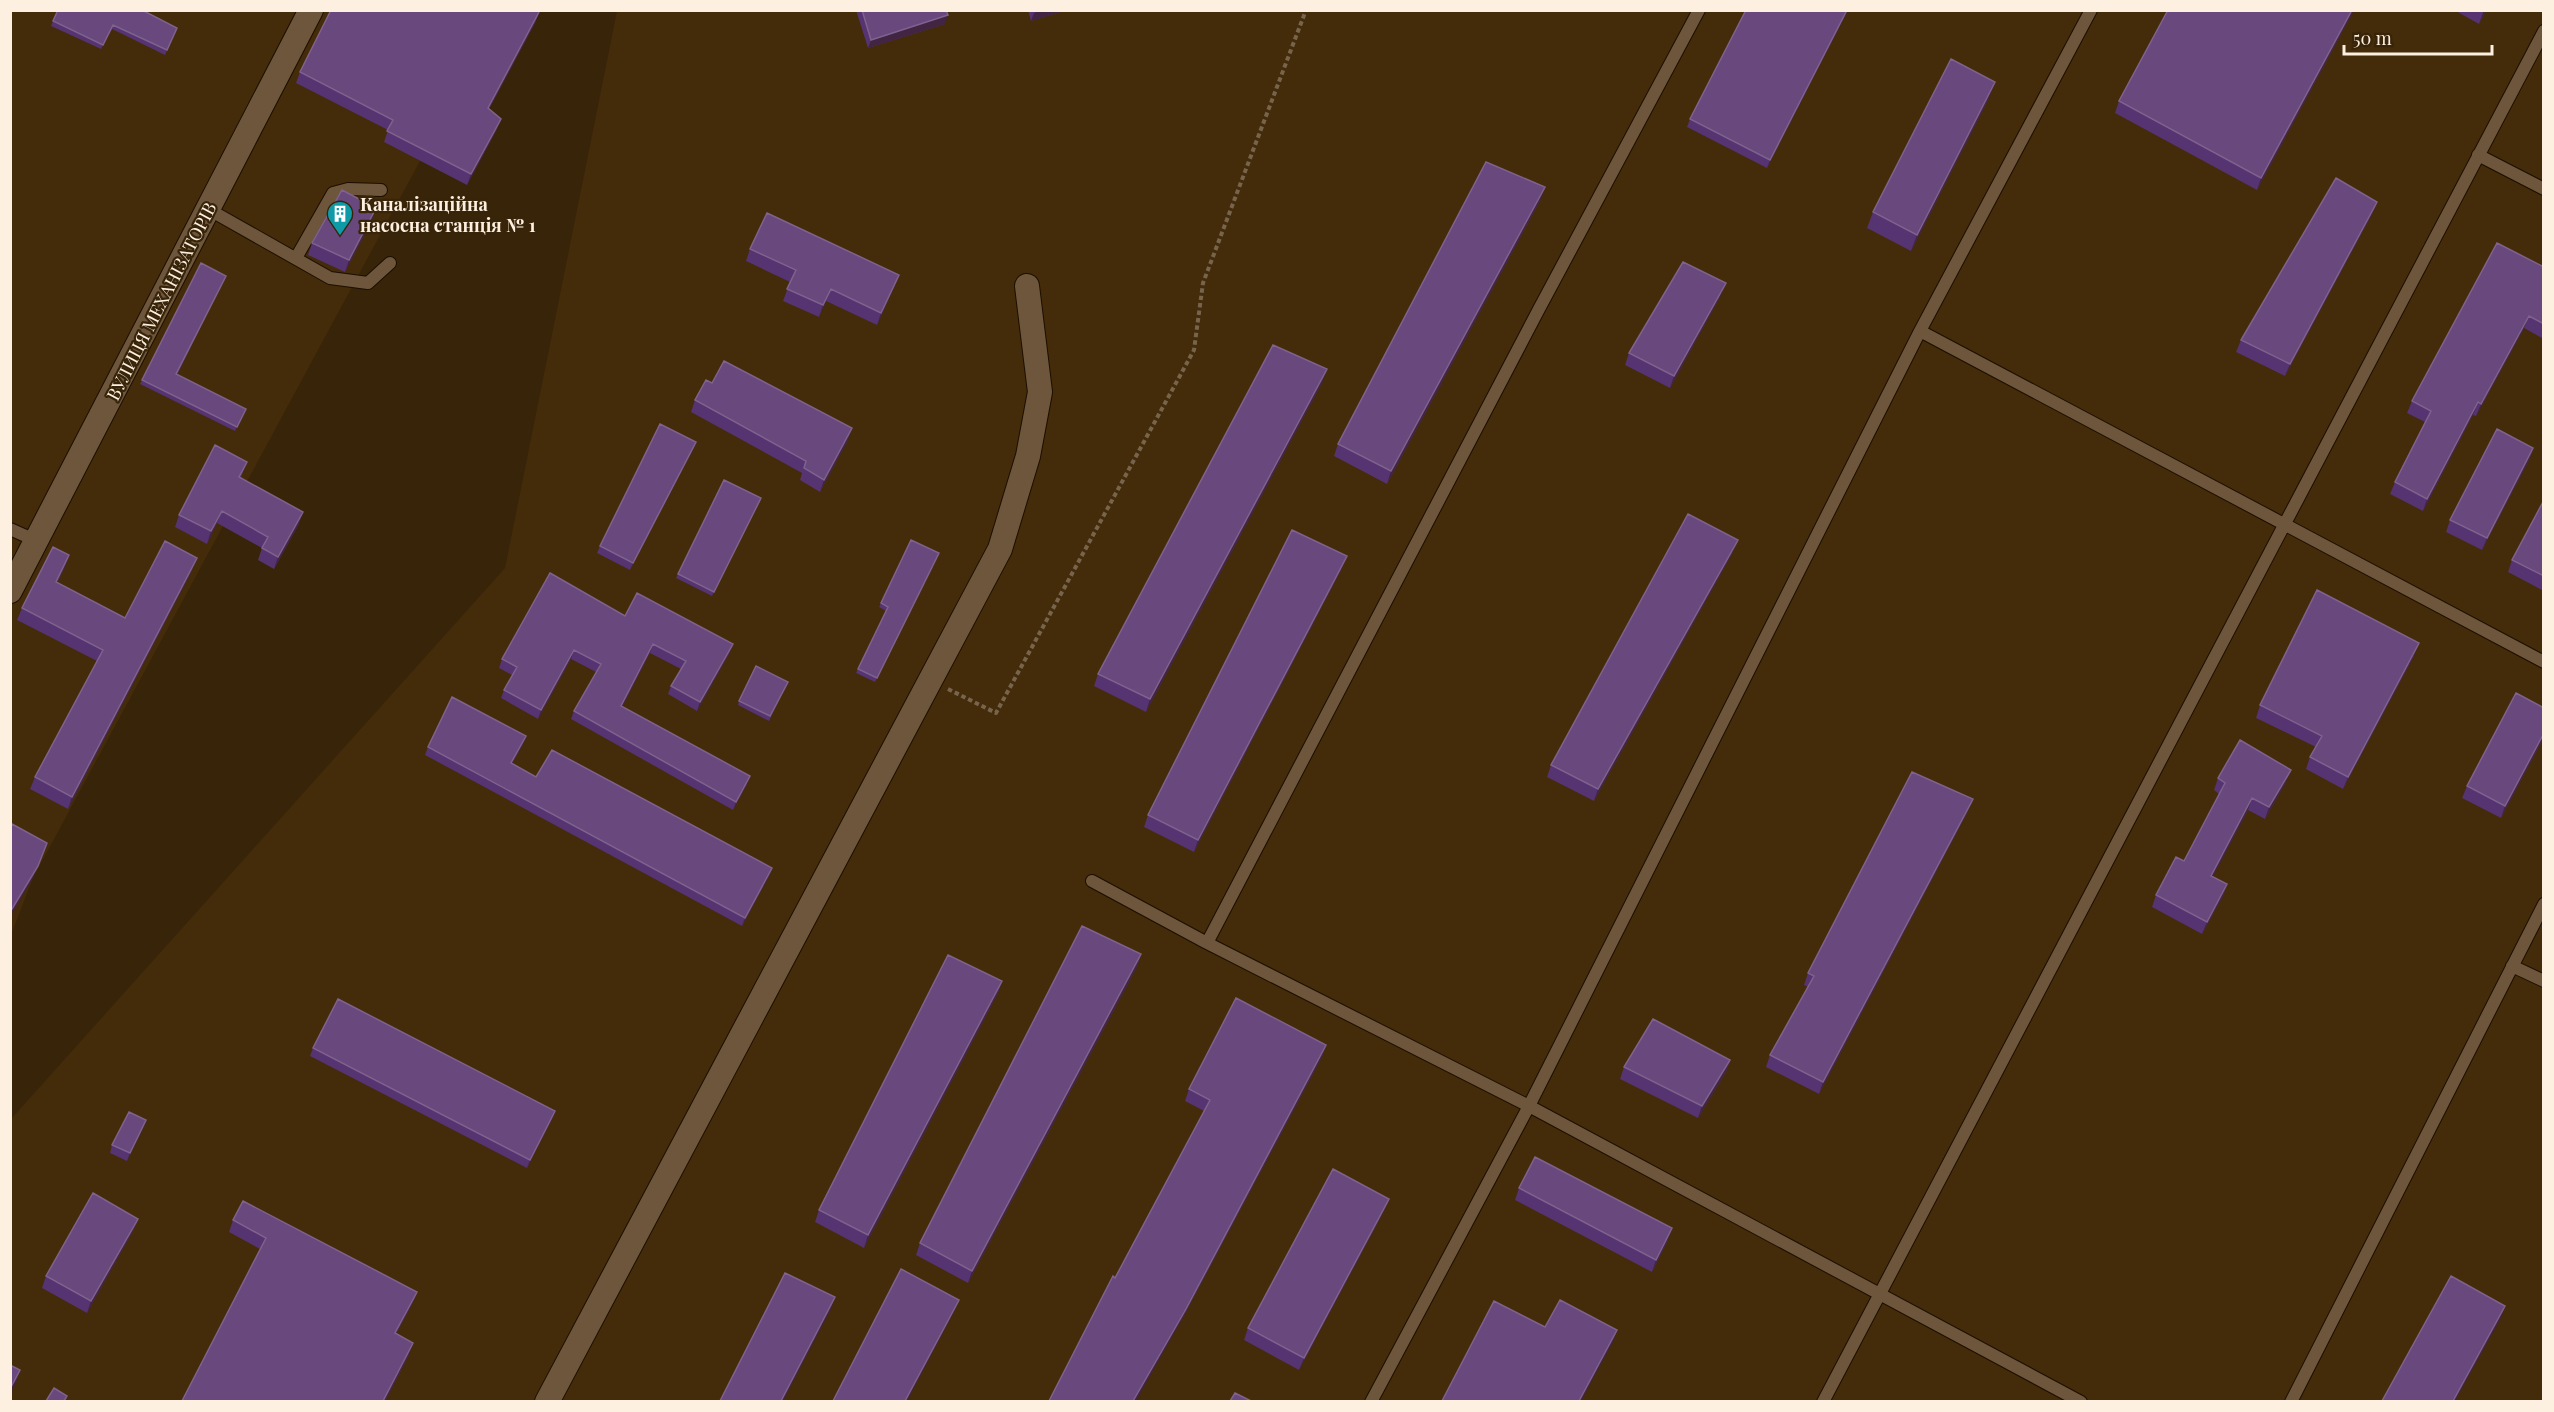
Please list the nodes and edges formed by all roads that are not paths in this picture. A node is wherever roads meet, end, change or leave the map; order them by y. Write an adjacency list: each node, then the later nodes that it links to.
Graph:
1 (311, 10): 8 (street, ВУЛИЦЯ МЕХАНІЗАТОРІВ)
2 (1699, 10): 20 (lane)
3 (2091, 10): 12 (lane)
4 (2544, 31): 5 (lane)
5 (2478, 155): 6 (lane); 13 (lane)
6 (2544, 189)
7 (381, 190): 9 (lane)
8 (208, 209): 9 (lane); 15 (street, ВУЛИЦЯ МЕХАНІЗАТОРІВ)
9 (296, 258): 10 (lane)
10 (390, 263)
11 (1027, 286): 25 (street)
12 (1920, 331): 13 (lane); 23 (lane)
13 (2284, 522): 17 (lane); 24 (lane)
14 (10, 529): 15 (lane)
15 (37, 541): 16 (street, ВУЛИЦЯ МЕХАНІЗАТОРІВ)
16 (10, 591)
17 (2544, 662)
18 (1092, 881): 20 (lane)
19 (2544, 904): 21 (lane)
20 (1207, 943): 23 (lane)
21 (2512, 966): 22 (lane); 29 (lane)
22 (2544, 981)
23 (1529, 1106): 24 (lane); 26 (lane)
24 (1880, 1296): 27 (lane); 28 (lane)
25 (547, 1401)
26 (1371, 1401)
27 (1823, 1401)
28 (2081, 1401)
29 (2291, 1401)

